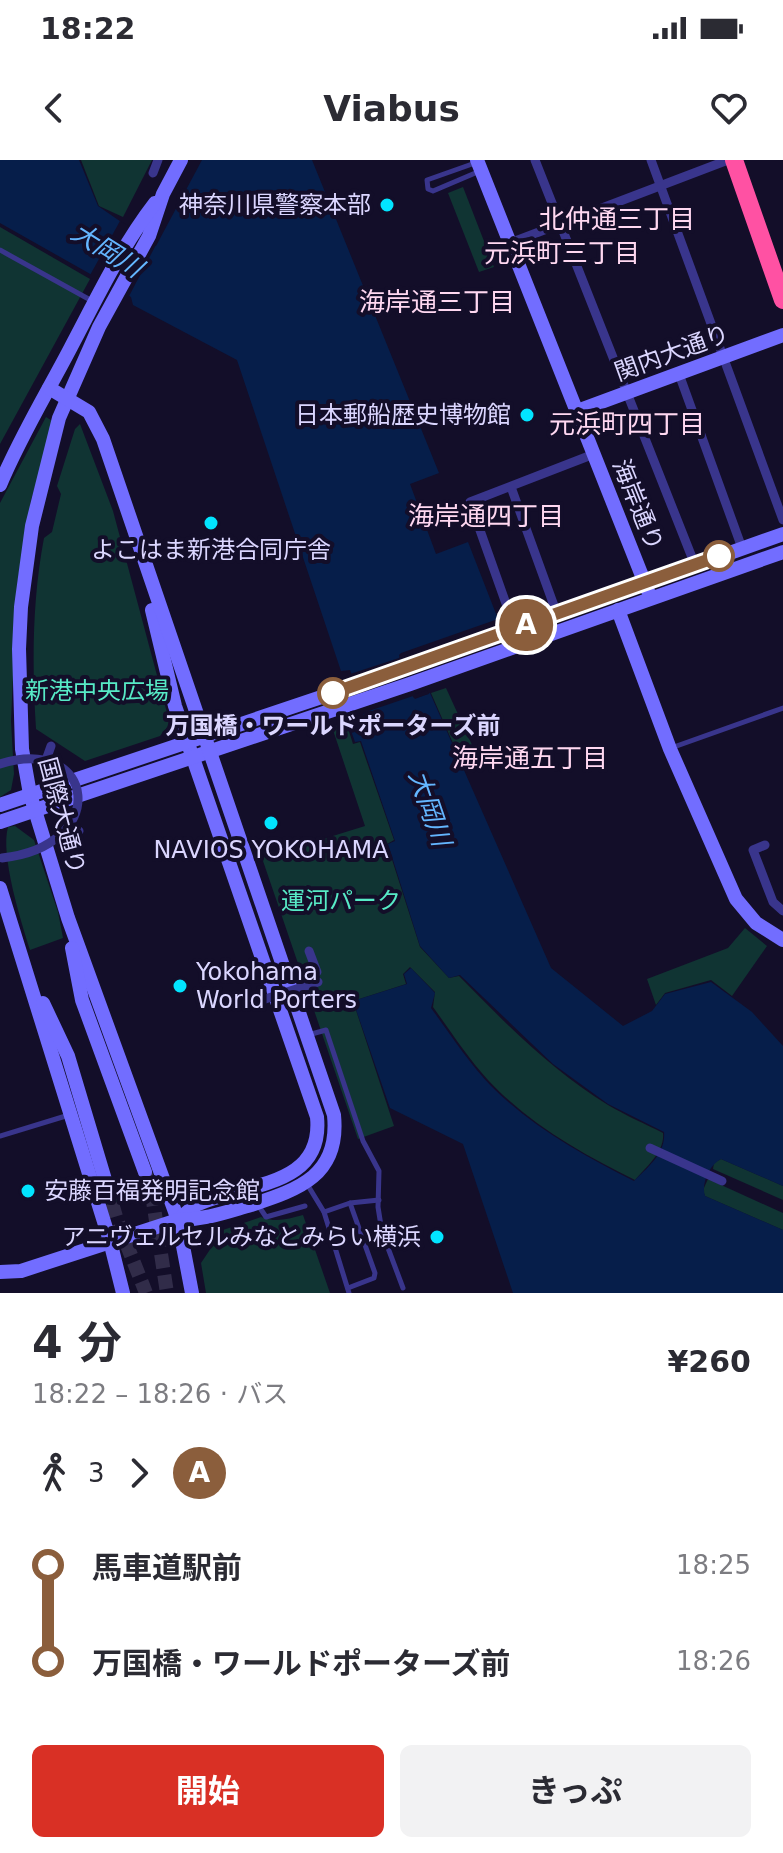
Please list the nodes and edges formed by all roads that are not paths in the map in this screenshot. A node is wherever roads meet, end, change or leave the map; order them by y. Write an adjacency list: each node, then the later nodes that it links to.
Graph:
1 (158, 160): 7 (street)
2 (181, 160): 10 (street)
3 (535, 160): 9 (street)
4 (651, 160): 8 (street)
5 (731, 160): 8 (street); 14 (highway)
6 (479, 164): 6 (lane); 11 (street, 海岸通り)
7 (153, 173)
8 (660, 186): 9 (street); 16 (street)
9 (560, 224): 11 (street); 19 (street)
10 (142, 233): 13 (street); 20 (street, 国際大通り)
11 (510, 243): 21 (street, 海岸通り)
12 (0, 250): 13 (lane)
13 (98, 296): 18 (street)
14 (783, 300)
15 (783, 335): 16 (street, 関内大通り)
16 (723, 358): 17 (street, 関内大通り); 25 (street)
17 (679, 374): 19 (street, 関内大通り); 28 (street)
18 (49, 388): 20 (street); 23 (street)
19 (627, 393): 21 (street, 関内大通り); 30 (street)
20 (68, 398): 26 (street); 45 (street, 国際大通り)
21 (577, 411): 22 (street, 海岸通り)
22 (594, 454): 24 (street); 31 (street, 海岸通り)
23 (0, 485)
24 (511, 487): 34 (street); 35 (street)
25 (783, 520)
26 (135, 533): 37 (street); 38 (street)
27 (783, 534): 28 (street)
28 (742, 548): 30 (street)
29 (783, 552): 32 (street)
30 (695, 565): 31 (street)
31 (645, 582): 32 (street, 海岸通り); 34 (street)
32 (651, 598): 33 (street)
33 (618, 610): 40 (street); 41 (street)
34 (557, 614): 35 (street)
35 (515, 629): 37 (street)
36 (783, 708): 40 (lane)
37 (203, 736): 38 (street); 41 (street)
38 (187, 741): 42 (street); 45 (street)
39 (51, 746): 43 (street)
40 (670, 749): 54 (street)
41 (209, 752): 42 (street); 58 (street)
42 (193, 757): 47 (street); 71 (street)
43 (46, 760): 44 (street, bridge); 50 (street, bridge)
44 (0, 764)
45 (30, 794): 46 (street); 47 (street, 国際大通り)
46 (0, 805)
47 (34, 811): 48 (street); 53 (street, 国際大通り)
48 (0, 822)
49 (765, 845): 52 (street)
50 (0, 859)
51 (0, 888): 56 (street)
52 (783, 911)
53 (68, 918): 62 (street); 71 (street, 国際大通り)
54 (783, 940)
55 (309, 951): 57 (street, bridge)
56 (20, 955): 59 (street); 64 (street)
57 (256, 1002)
58 (307, 1035): 65 (street); 66 (lane)
59 (70, 1115): 60 (lane); 72 (street)
60 (0, 1136)
61 (650, 1148): 63 (street)
62 (145, 1172)
63 (722, 1181)
64 (106, 1183)
65 (307, 1183): 67 (street); 70 (lane)
66 (379, 1200): 68 (lane); 74 (lane)
67 (257, 1203): 69 (lane); 71 (street)
68 (350, 1203): 70 (lane); 75 (lane)
69 (305, 1206)
70 (324, 1212): 75 (lane)
71 (178, 1220): 72 (street); 77 (street, 国際大通り)
72 (110, 1241): 73 (street); 76 (street)
73 (0, 1272)
74 (403, 1288)
75 (349, 1291)
76 (123, 1293)
77 (192, 1293)

